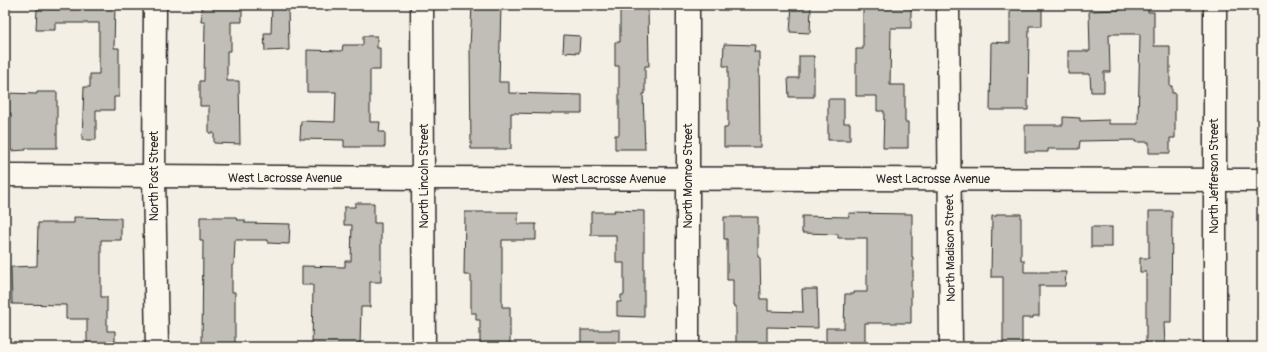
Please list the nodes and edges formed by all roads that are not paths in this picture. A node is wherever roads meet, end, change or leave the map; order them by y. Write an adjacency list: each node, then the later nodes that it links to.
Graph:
1 (155, 5): 7 (street, North Post Street)
2 (422, 5): 8 (street, North Lincoln Street)
3 (688, 5): 9 (street, North Monroe Street)
4 (948, 5): 10 (street, North Madison Street)
5 (1215, 5): 11 (street, North Jefferson Street)
6 (5, 175): 7 (street, West Lacrosse Avenue)
7 (154, 177): 8 (street, West Lacrosse Avenue); 13 (street, North Post Street)
8 (424, 178): 9 (street, West Lacrosse Avenue); 14 (street, North Lincoln Street)
9 (688, 179): 10 (street, West Lacrosse Avenue); 15 (street, North Monroe Street)
10 (949, 179): 11 (street, West Lacrosse Avenue); 16 (street, North Madison Street)
11 (1214, 180): 12 (street, West Lacrosse Avenue); 17 (street, North Jefferson Street)
12 (1262, 180)
13 (157, 347)
14 (424, 347)
15 (688, 347)
16 (951, 347)
17 (1215, 347)

